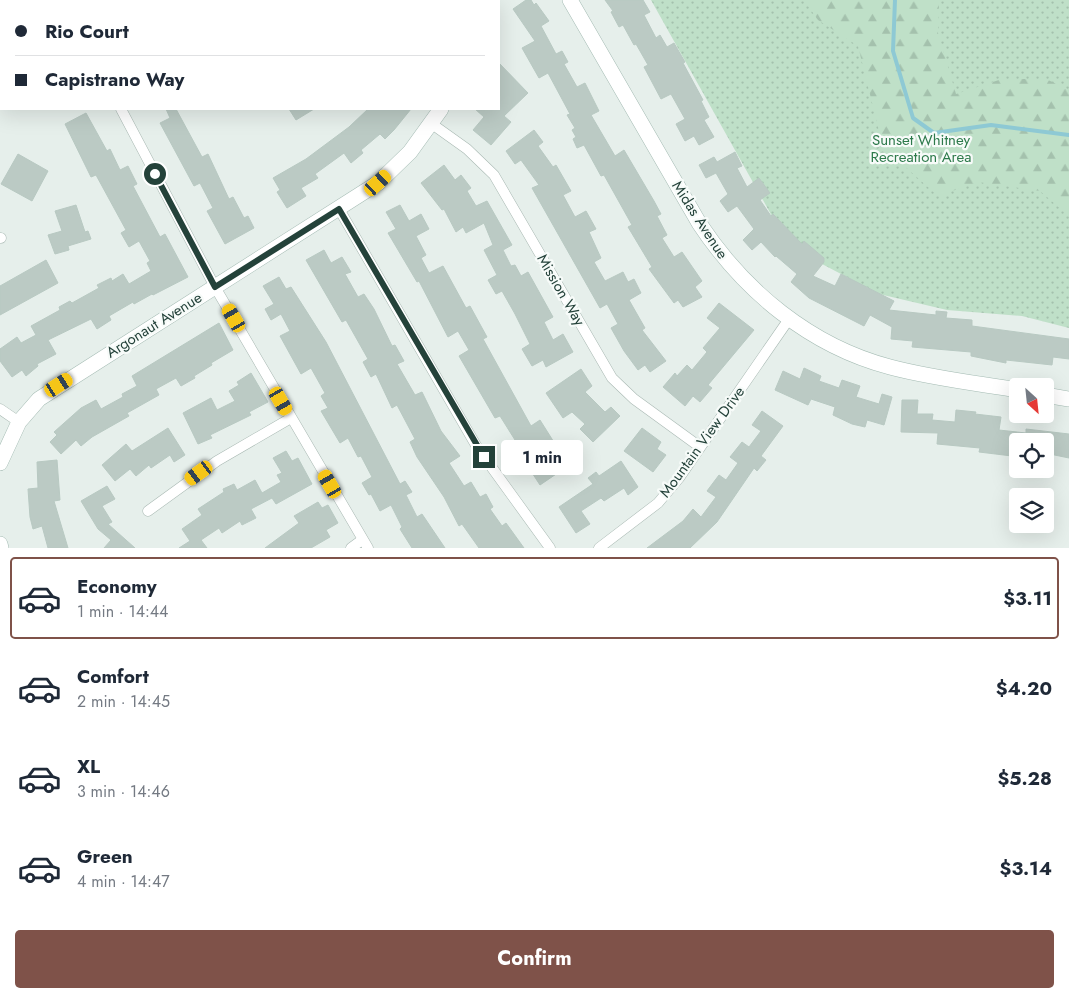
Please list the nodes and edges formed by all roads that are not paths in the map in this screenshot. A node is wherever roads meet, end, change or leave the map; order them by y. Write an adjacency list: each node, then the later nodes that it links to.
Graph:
1 (570, 0): 7 (street, Midas Avenue)
2 (122, 110): 6 (street)
3 (440, 110): 4 (street, Argonaut Avenue)
4 (432, 124): 5 (street, Argonaut Avenue); 14 (street, Mission Way)
5 (339, 209): 6 (street, Argonaut Avenue); 21 (street)
6 (215, 287): 12 (street); 13 (street, Argonaut Avenue)
7 (789, 320): 8 (street, Midas Avenue); 14 (street, Mountain View Drive)
8 (1009, 388)
9 (1054, 396): 10 (street)
10 (1069, 399)
11 (0, 409): 13 (street)
12 (291, 418): 16 (street); 18 (street)
13 (19, 422): 15 (street, Argonaut Avenue)
14 (700, 447): 22 (street, Mountain View Drive)
15 (0, 463)
16 (148, 511)
17 (0, 544): 19 (street)
18 (365, 544): 20 (street)
19 (1, 548)
20 (351, 548)
21 (550, 548)
22 (599, 548)

